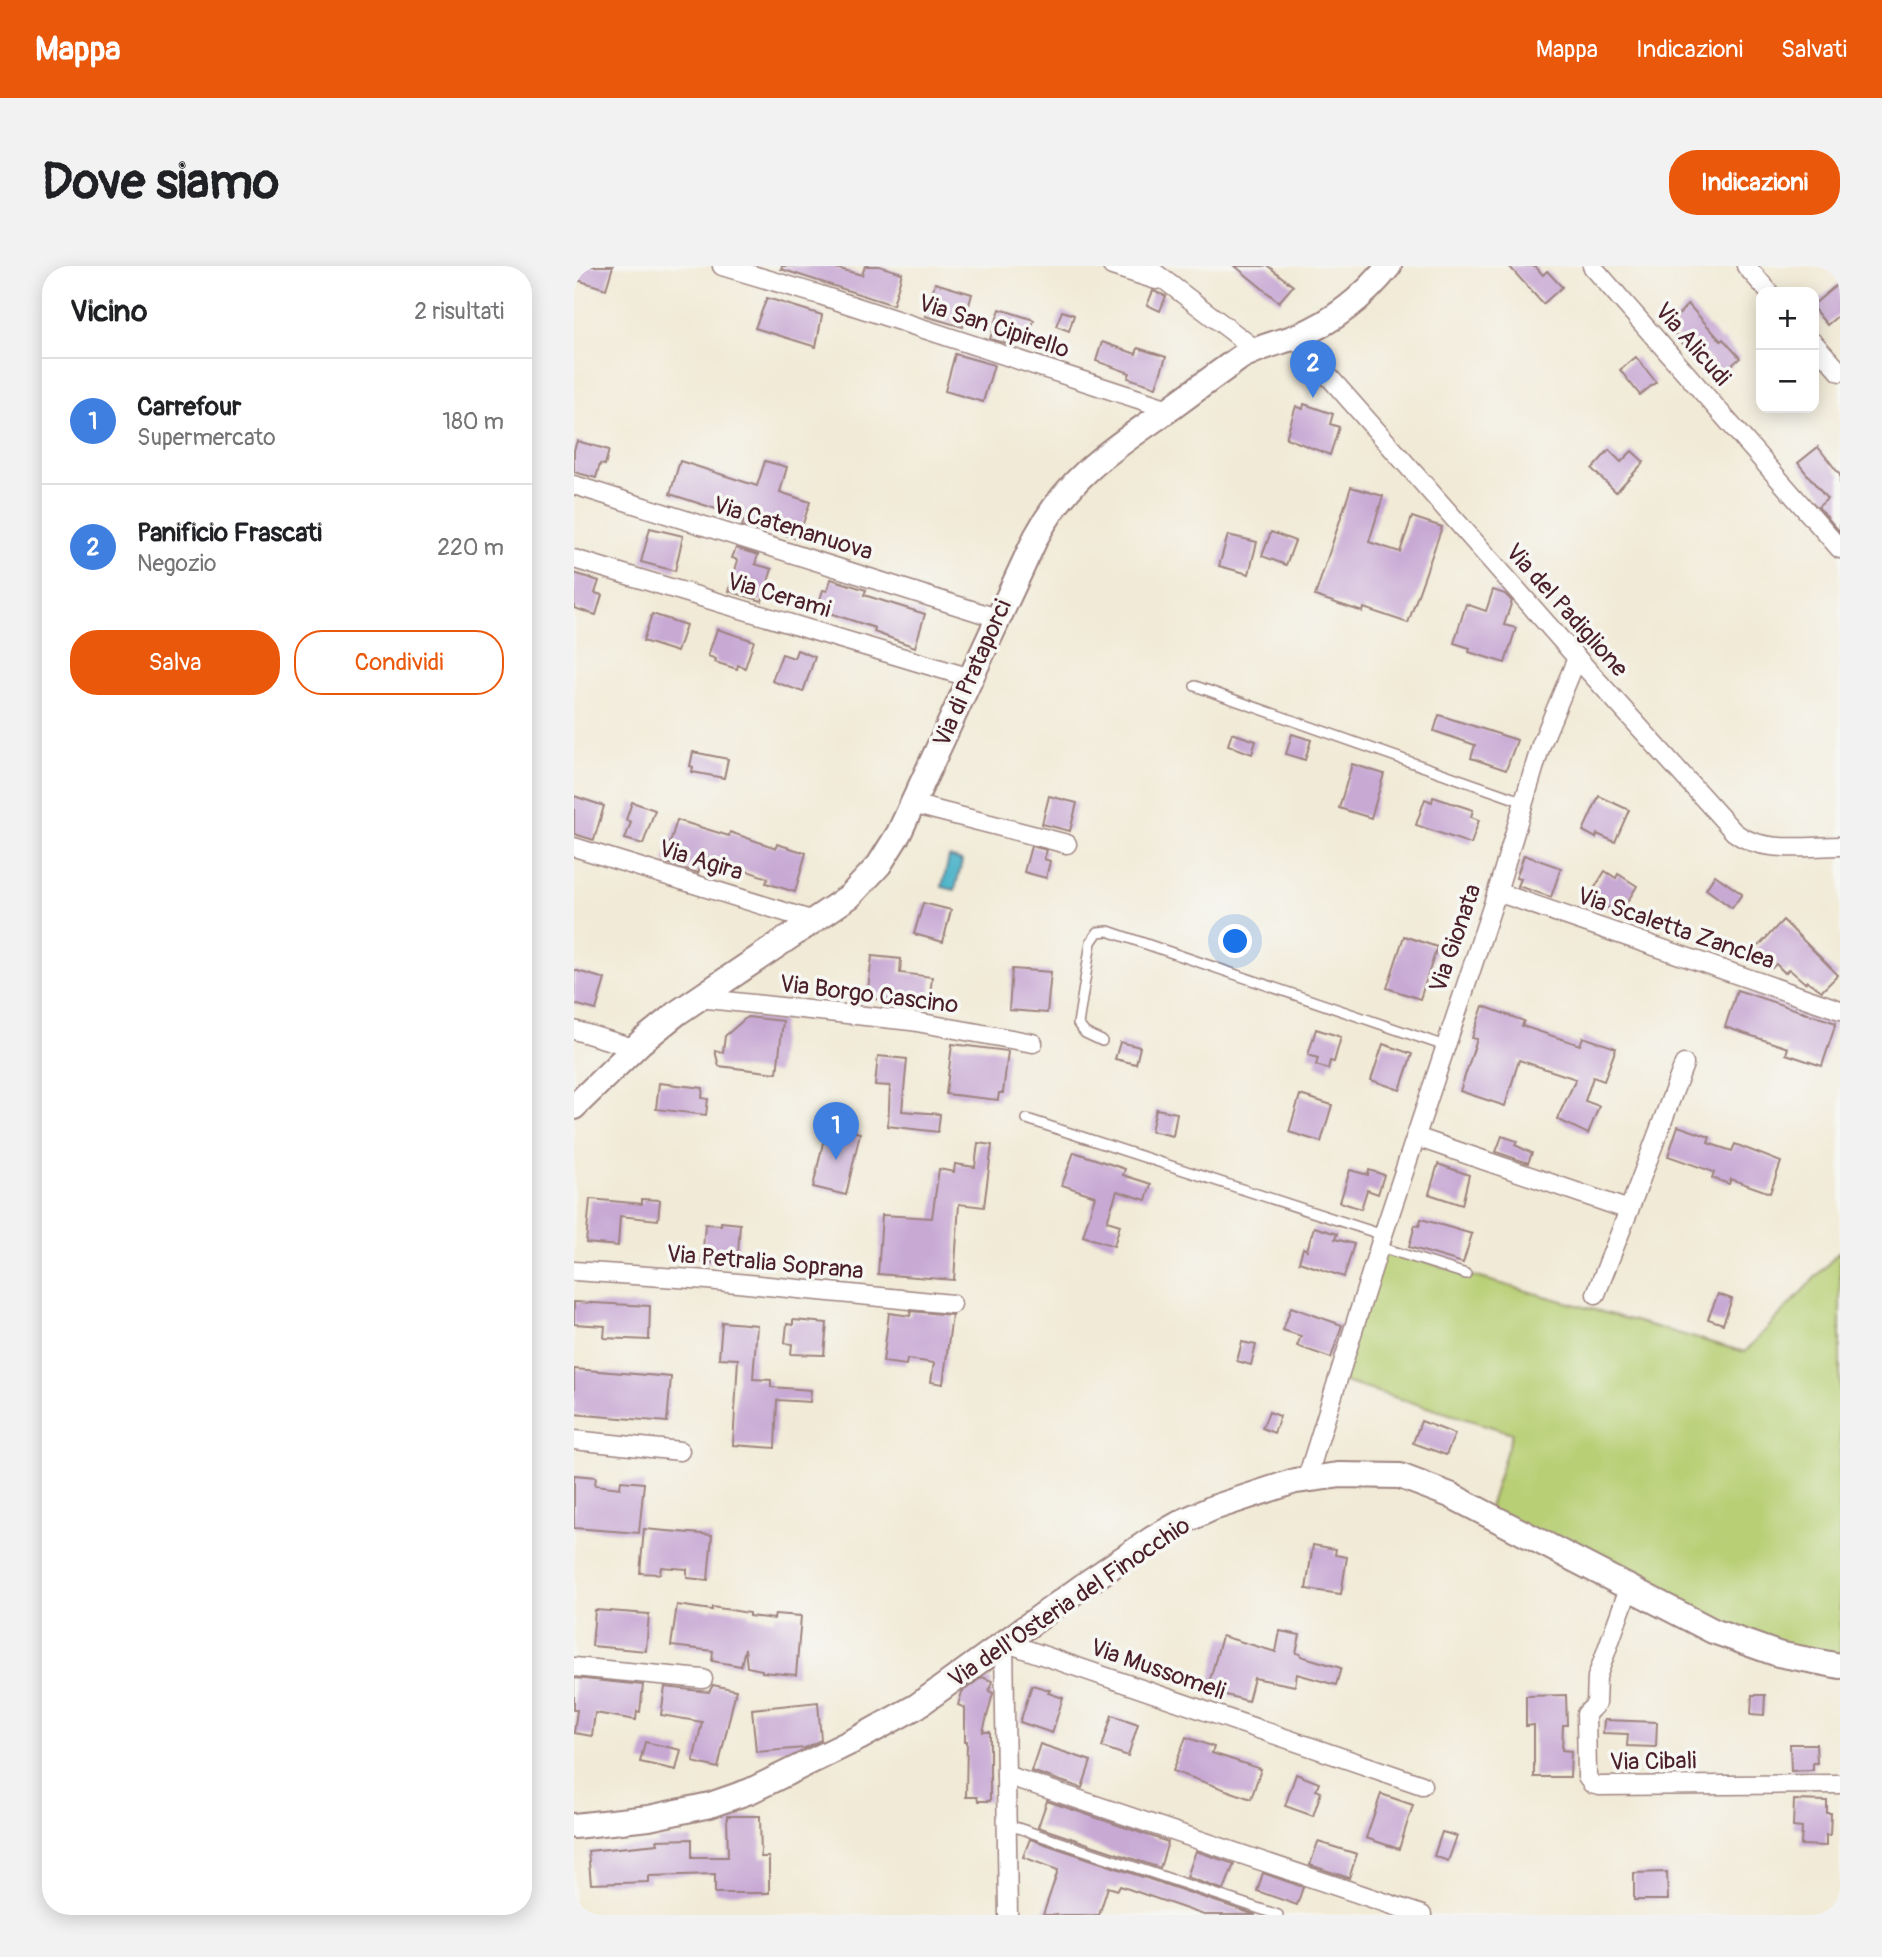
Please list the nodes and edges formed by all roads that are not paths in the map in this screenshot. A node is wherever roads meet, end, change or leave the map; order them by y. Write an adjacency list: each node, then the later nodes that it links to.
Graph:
1 (722, 266): 13 (street, Via San Cipirello)
2 (1112, 266): 7 (street)
3 (1146, 266): 7 (street)
4 (1389, 266): 9 (street, Via di Prataporci)
5 (1592, 266): 15 (street, Via Alicudi)
6 (1746, 266): 8 (street)
7 (1169, 284): 10 (street)
8 (1765, 287)
9 (1294, 337): 10 (street, Via di Prataporci); 18 (street, Via del Padiglione)
10 (1255, 349): 13 (street, Via di Prataporci)
11 (1819, 349): 12 (street)
12 (1840, 372)
13 (1169, 409): 17 (street, Via di Prataporci)
14 (574, 485): 17 (street, Via Catenanuova)
15 (1840, 548)
16 (574, 559): 19 (street, Via Cerami)
17 (997, 618): 19 (street, Via di Prataporci)
18 (1577, 658): 21 (street, Via Gionata); 24 (street, Via del Padiglione)
19 (971, 678): 22 (street, Via di Prataporci)
20 (1195, 686): 21 (lane)
21 (1524, 802): 26 (street, Via Gionata)
22 (912, 804): 23 (street); 27 (street, Via di Prataporci)
23 (1067, 844)
24 (1840, 846)
25 (574, 847): 27 (street, Via Agira)
26 (1497, 892): 29 (street, Via Scaletta Zanclea); 33 (street, Via Gionata)
27 (814, 921): 28 (street, Via di Prataporci)
28 (698, 998): 32 (street, Via Borgo Cascino); 34 (street, Via di Prataporci)
29 (1840, 1010)
30 (574, 1030): 34 (street)
31 (1102, 1041): 33 (lane)
32 (1033, 1043)
33 (1445, 1046): 38 (street, Via Gionata)
34 (635, 1048): 36 (street, Via di Prataporci)
35 (1684, 1064): 39 (street)
36 (574, 1107)
37 (1027, 1119): 40 (lane)
38 (1416, 1137): 39 (street); 40 (street, Via Gionata)
39 (1629, 1210): 43 (street)
40 (1381, 1241): 42 (lane); 47 (street, Via Gionata)
41 (574, 1271): 44 (street, Via Petralia Soprana)
42 (1466, 1274)
43 (1596, 1294)
44 (952, 1304)
45 (574, 1440): 46 (street)
46 (680, 1451)
47 (1307, 1478): 48 (street, Via dell'Osteria del Finocchio); 49 (street, Via dell'Osteria del Finocchio)
48 (1629, 1588): 50 (street, Via dell'Osteria del Finocchio); 54 (street, Via Cibali)
49 (1004, 1642): 53 (street); 55 (street, Via Mussomeli); 57 (street, Via dell'Osteria del Finocchio)
50 (1840, 1666)
51 (574, 1667): 52 (street)
52 (703, 1679)
53 (1006, 1775): 56 (street); 60 (street)
54 (1840, 1784)
55 (1422, 1785)
56 (1006, 1824): 58 (street); 59 (lane)
57 (574, 1826)
58 (1008, 1915)
59 (1279, 1915)
60 (1422, 1915)

